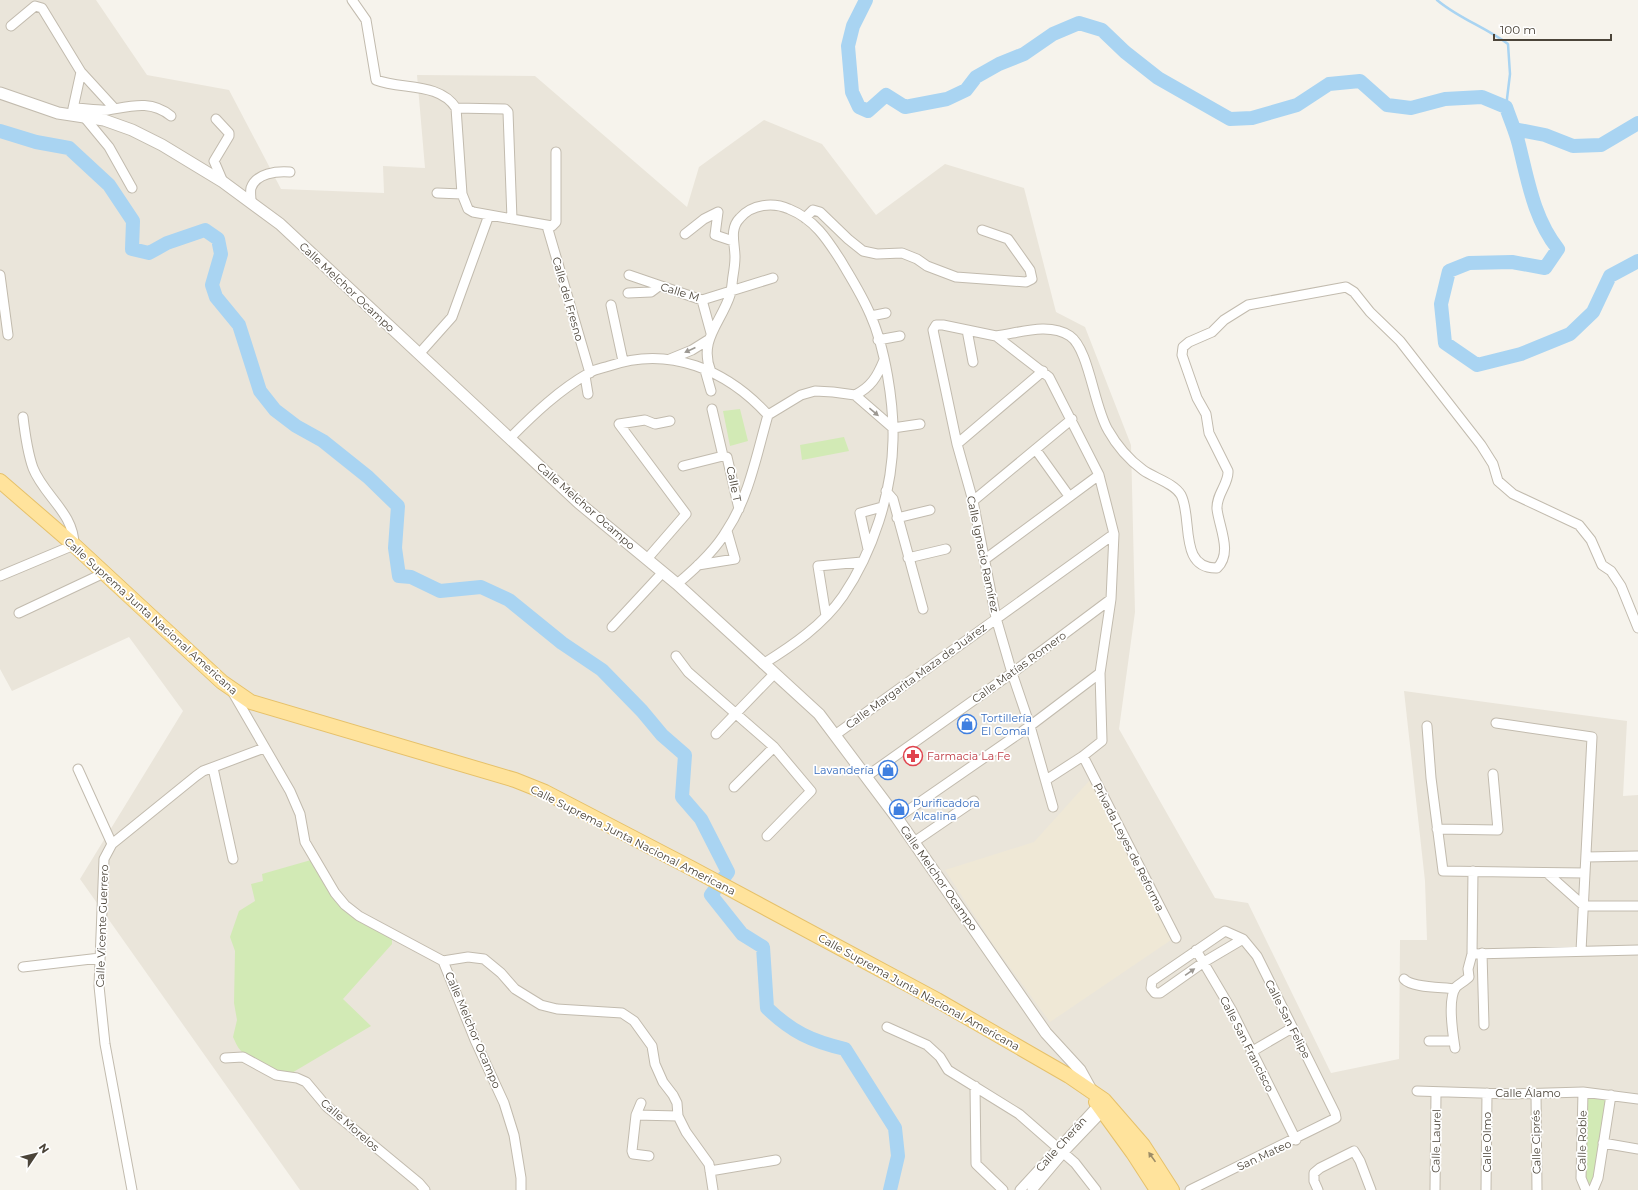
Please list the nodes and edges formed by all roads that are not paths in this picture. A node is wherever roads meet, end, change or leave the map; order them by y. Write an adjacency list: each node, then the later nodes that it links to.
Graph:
1 (352, 0): 8 (street)
2 (11, 26): 3 (street)
3 (81, 72): 4 (street); 5 (street)
4 (93, 85): 5 (street); 7 (street)
5 (76, 92): 9 (street)
6 (0, 93): 9 (street, Calle Melchor Ocampo)
7 (114, 108): 9 (street); 10 (street)
8 (456, 108): 18 (street); 22 (street)
9 (72, 111): 11 (street, Calle Melchor Ocampo)
10 (171, 116)
11 (85, 118): 15 (street, Calle Melchor Ocampo); 16 (street)
12 (216, 119): 15 (street)
13 (556, 152): 23 (street)
14 (290, 172): 19 (street)
15 (223, 182): 19 (street, Calle Melchor Ocampo)
16 (132, 188)
17 (437, 193): 18 (street)
18 (462, 194): 20 (street)
19 (251, 201): 43 (street, Calle Melchor Ocampo)
20 (489, 215): 22 (street); 43 (street)
21 (806, 218): 24 (street); 26 (street); 36 (street)
22 (512, 219): 23 (street)
23 (547, 226): 50 (street, Calle del Fresno)
24 (982, 230)
25 (685, 234): 26 (street)
26 (733, 241): 31 (street)
27 (0, 275): 38 (street)
28 (629, 275): 30 (street, Calle M)
29 (773, 278): 31 (street, Calle M)
30 (659, 286): 32 (street); 33 (street, Calle M)
31 (731, 290): 33 (street, Calle M); 41 (street)
32 (628, 293)
33 (702, 300): 41 (street)
34 (611, 305): 46 (street)
35 (886, 313): 36 (street)
36 (871, 316): 42 (street)
37 (967, 330): 40 (street); 47 (street); 62 (street, Calle Ignacio Ramírez)
38 (8, 335)
39 (900, 336): 42 (street)
40 (996, 336): 49 (street); 95 (street)
41 (710, 337): 44 (street, one-way to 44); 48 (street)
42 (878, 340): 45 (street)
43 (419, 354): 61 (street, Calle Melchor Ocampo)
44 (670, 359): 46 (street); 48 (street)
45 (884, 360): 53 (street); 60 (street)
46 (623, 361): 50 (street)
47 (973, 362)
48 (708, 371): 51 (street); 55 (street)
49 (1043, 371): 57 (street); 62 (street)
50 (587, 374): 52 (street, Calle del Fresno); 61 (street)
51 (711, 391)
52 (588, 394)
53 (855, 395): 55 (street); 60 (street, one-way to 60)
54 (712, 409): 64 (street)
55 (768, 415): 72 (street)
56 (23, 416): 77 (street)
57 (1072, 419): 63 (street); 66 (street)
58 (666, 422): 80 (street)
59 (920, 424): 60 (street)
60 (893, 428): 68 (street)
61 (510, 438): 80 (street, Calle Melchor Ocampo)
62 (957, 444): 70 (street, Calle Ignacio Ramírez)
63 (1036, 450): 69 (street); 70 (street)
64 (723, 456): 65 (street, Calle T); 72 (street, Calle T)
65 (683, 466)
66 (1099, 475): 69 (street); 76 (street)
67 (0, 481): 77 (main road, Calle Suprema Junta Nacional Americana)
68 (886, 491): 71 (street); 74 (street)
69 (1069, 496): 82 (street)
70 (973, 501): 82 (street, Calle Ignacio Ramírez)
71 (882, 507): 79 (street); 79 (street)
72 (739, 509): 75 (street)
73 (930, 510): 74 (street)
74 (897, 518): 81 (street)
75 (727, 531): 84 (street); 84 (street)
76 (1114, 534): 89 (street); 93 (street, Calle Margarita Maza de Juárez)
77 (74, 546): 86 (main road, Calle Suprema Junta Nacional Americana); 87 (street)
78 (946, 549): 81 (street)
79 (868, 550): 83 (street)
80 (647, 558): 85 (street, Calle Melchor Ocampo)
81 (908, 558): 90 (street)
82 (984, 560): 93 (street, Calle Ignacio Ramírez)
83 (862, 562): 92 (street); 92 (street)
84 (698, 565): 88 (street)
85 (663, 572): 88 (street, Calle Melchor Ocampo); 94 (street)
86 (104, 574): 91 (street); 101 (main road, Calle Suprema Junta Nacional Americana)
87 (0, 576)
88 (677, 584): 97 (street, Calle Melchor Ocampo)
89 (1112, 600): 98 (street, Calle Matías Romero); 99 (street)
90 (923, 609)
91 (19, 613)
92 (826, 616): 97 (street)
93 (996, 618): 98 (street, Calle Ignacio Ramírez); 107 (street, Calle Margarita Maza de Juárez)
94 (612, 627)
95 (1638, 628)
96 (676, 656): 102 (street)
97 (763, 664): 100 (street, Calle Melchor Ocampo)
98 (1012, 673): 104 (street, Calle Ignacio Ramírez); 114 (street, Calle Matías Romero)
99 (1100, 673): 104 (street); 110 (street)
100 (774, 674): 102 (street); 107 (street, Calle Melchor Ocampo)
101 (232, 690): 109 (street, Calle Melchor Ocampo); 158 (main road, Calle Suprema Junta Nacional Americana)
102 (735, 713): 106 (street); 108 (street)
103 (1496, 723): 124 (street)
104 (1030, 726): 115 (street, Calle Ignacio Ramírez); 119 (street)
105 (1427, 726): 120 (street)
106 (716, 734)
107 (835, 735): 114 (street, Calle Melchor Ocampo)
108 (774, 747): 116 (street); 121 (street)
109 (264, 748): 111 (street, Calle Vicente Guerrero); 139 (street, Calle Melchor Ocampo)
110 (1083, 756): 115 (street); 132 (street, Privada Leyes de Reforma)
111 (213, 768): 123 (street, Calle Vicente Guerrero); 126 (street)
112 (78, 769): 123 (street)
113 (1493, 774): 120 (street)
114 (867, 776): 119 (street, Calle Melchor Ocampo)
115 (1046, 780): 118 (street, Calle Ignacio Ramírez)
116 (734, 787)
117 (974, 801): 122 (street)
118 (1053, 807)
119 (897, 818): 122 (street, Calle Melchor Ocampo)
120 (1437, 829): 127 (street)
121 (767, 836)
122 (914, 842): 158 (street, Calle Melchor Ocampo)
123 (112, 844): 138 (street, Calle Vicente Guerrero)
124 (1586, 856): 125 (street); 129 (street)
125 (1638, 856)
126 (233, 859)
127 (1473, 871): 128 (street); 137 (street)
128 (1547, 872): 129 (street); 130 (street)
129 (1585, 873): 130 (street)
130 (1584, 906): 131 (street); 136 (street)
131 (1638, 906)
132 (1176, 938)
133 (1243, 939): 134 (street, Calle San Felipe); 140 (street); 146 (street, Calle San Felipe)
134 (1196, 950): 140 (street, Calle San Francisco); 140 (street, one-way to 140)
135 (1638, 950): 136 (street)
136 (1582, 951): 137 (street)
137 (1477, 953): 143 (street); 144 (street)
138 (100, 958): 141 (street); 170 (street, Calle Vicente Guerrero)
139 (443, 961): 161 (street); 172 (street, Calle Melchor Ocampo)
140 (1204, 962): 148 (street, Calle San Francisco)
141 (23, 967)
142 (1404, 978): 143 (street)
143 (1455, 989): 147 (street)
144 (1484, 1025)
145 (887, 1027): 150 (street)
146 (1292, 1028): 148 (street); 162 (street, Calle San Felipe)
147 (1428, 1041)
148 (1251, 1052): 163 (street, Calle San Francisco)
149 (226, 1058): 171 (street, Calle Morelos)
150 (975, 1086): 166 (street); 174 (street)
151 (1417, 1091): 152 (street, Calle Álamo)
152 (1436, 1092): 154 (street, Calle Álamo); 183 (street, Calle Laurel)
153 (1583, 1092): 155 (street, Calle Álamo); 156 (street, Calle Álamo); 186 (street, Calle Roble)
154 (1487, 1093): 155 (street, Calle Álamo); 184 (street, Calle Olmo)
155 (1536, 1094): 185 (street, Calle Ciprés)
156 (1610, 1095): 157 (street, Calle Álamo); 164 (street, Calle Roble)
157 (1638, 1099)
158 (1100, 1102): 166 (street, Calle Cherán); 178 (main road, Calle Suprema Junta Nacional Americana); 179 (main road, Calle Suprema Junta Nacional Americana, one-way to 158)
159 (641, 1103): 160 (street)
160 (636, 1115): 161 (street); 167 (street)
161 (678, 1116): 169 (street)
162 (1336, 1118): 163 (street, San Mateo)
163 (1296, 1140): 180 (street, San Mateo)
164 (1603, 1143): 165 (street); 187 (street, Calle Roble)
165 (1638, 1149)
166 (1061, 1150): 175 (street, Calle Cherán); 176 (street, Calle Cherán); 177 (street)
167 (649, 1156)
168 (776, 1160): 169 (street)
169 (710, 1171): 173 (street)
170 (132, 1190)
171 (425, 1190)
172 (521, 1190)
173 (713, 1190)
174 (1003, 1190)
175 (1020, 1190)
176 (1032, 1190)
177 (1096, 1190)
178 (1157, 1190)
179 (1172, 1190)
180 (1190, 1190)
181 (1318, 1190): 182 (street)
182 (1371, 1190)
183 (1435, 1190)
184 (1486, 1190)
185 (1537, 1190)
186 (1586, 1190)
187 (1593, 1190)

